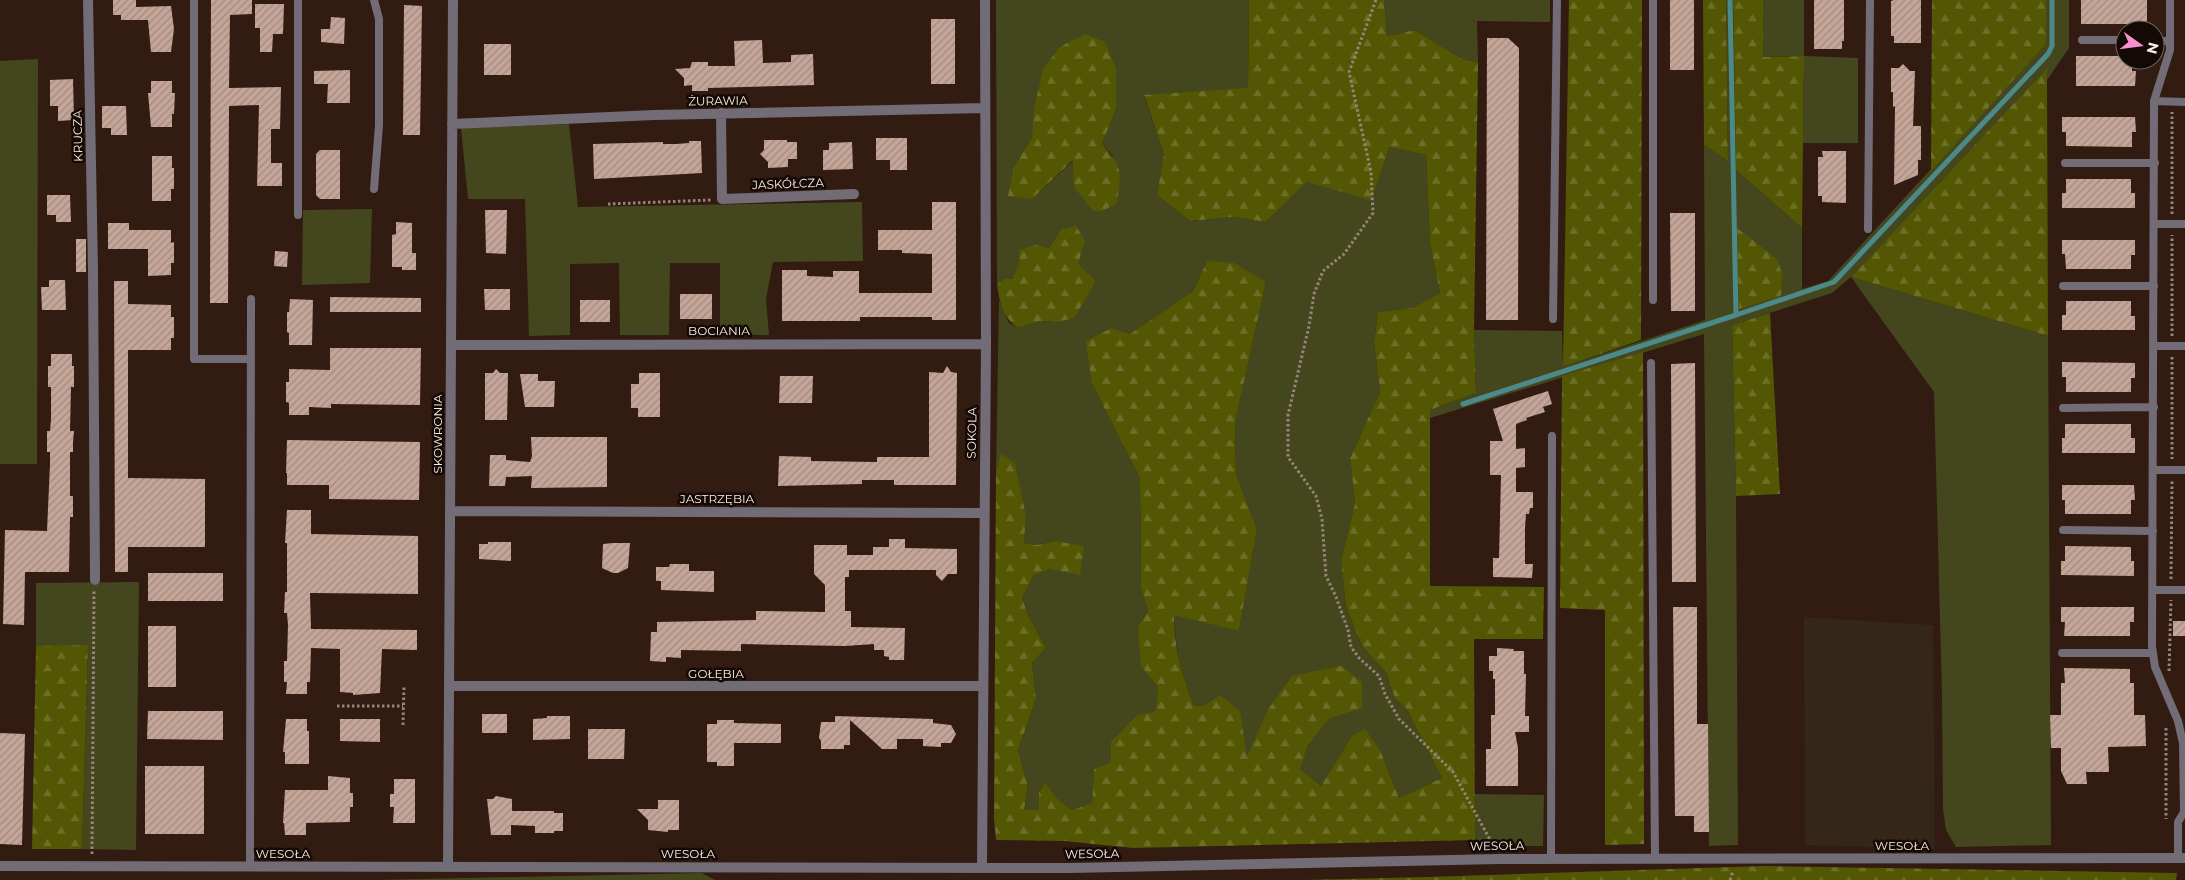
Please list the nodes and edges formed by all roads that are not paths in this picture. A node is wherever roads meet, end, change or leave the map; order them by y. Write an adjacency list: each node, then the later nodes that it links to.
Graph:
1 (88, 0): 48 (street, KRUCZA)
2 (194, 0): 37 (lane)
3 (298, 0): 24 (lane)
4 (374, 0): 22 (lane)
5 (453, 0): 19 (street, SKOWRONIA)
6 (985, 0): 17 (street, SOKOLA)
7 (1558, 0): 32 (lane)
8 (1652, 0): 31 (lane)
9 (1870, 0): 27 (lane)
10 (2170, 0): 14 (lane)
11 (2082, 40): 12 (lane)
12 (2115, 40)
13 (2165, 41): 14 (lane)
14 (2170, 41): 15 (lane)
15 (2154, 101): 16 (lane); 21 (lane)
16 (2183, 102)
17 (986, 108): 18 (street, ŻURAWIA); 33 (street, SOKOLA)
18 (721, 113): 19 (street, ŻURAWIA); 23 (street, JASKÓŁCZA)
19 (452, 124): 34 (street, SKOWRONIA)
20 (2065, 163): 21 (lane)
21 (2155, 163): 25 (lane)
22 (374, 190)
23 (854, 194)
24 (298, 215)
25 (2154, 224): 26 (lane); 29 (lane)
26 (2185, 224)
27 (1868, 230)
28 (2063, 286): 29 (lane)
29 (2154, 286): 35 (lane)
30 (251, 299): 37 (lane)
31 (1654, 300)
32 (1553, 319)
33 (986, 344): 34 (street, BOCIANIA); 45 (street, SOKOLA)
34 (451, 345): 44 (street, SKOWRONIA)
35 (2154, 346): 36 (lane); 40 (lane)
36 (2185, 346)
37 (251, 359): 61 (lane)
38 (1651, 363): 57 (lane)
39 (2064, 408): 40 (lane)
40 (2154, 408): 42 (lane)
41 (1552, 436): 56 (lane)
42 (2153, 470): 43 (lane); 47 (lane)
43 (2185, 470)
44 (451, 511): 45 (street, JASTRZĘBIA); 53 (street, SKOWRONIA)
45 (984, 513): 54 (street, SOKOLA)
46 (2062, 530): 47 (lane)
47 (2153, 531): 49 (lane)
48 (94, 580)
49 (2153, 590): 50 (lane); 52 (lane)
50 (2185, 590)
51 (2062, 653): 52 (lane)
52 (2153, 653): 55 (lane)
53 (448, 686): 54 (street, GOŁĘBIA); 62 (street, SKOWRONIA)
54 (983, 686): 60 (street, SOKOLA)
55 (2185, 813): 58 (lane)
56 (1551, 858): 57 (street, WESOŁA); 60 (street, WESOŁA)
57 (1655, 858): 58 (street, WESOŁA)
58 (2181, 858)
59 (0, 866): 61 (street, WESOŁA)
60 (982, 866): 62 (street, WESOŁA)
61 (250, 867): 62 (street, WESOŁA)
62 (448, 867)

